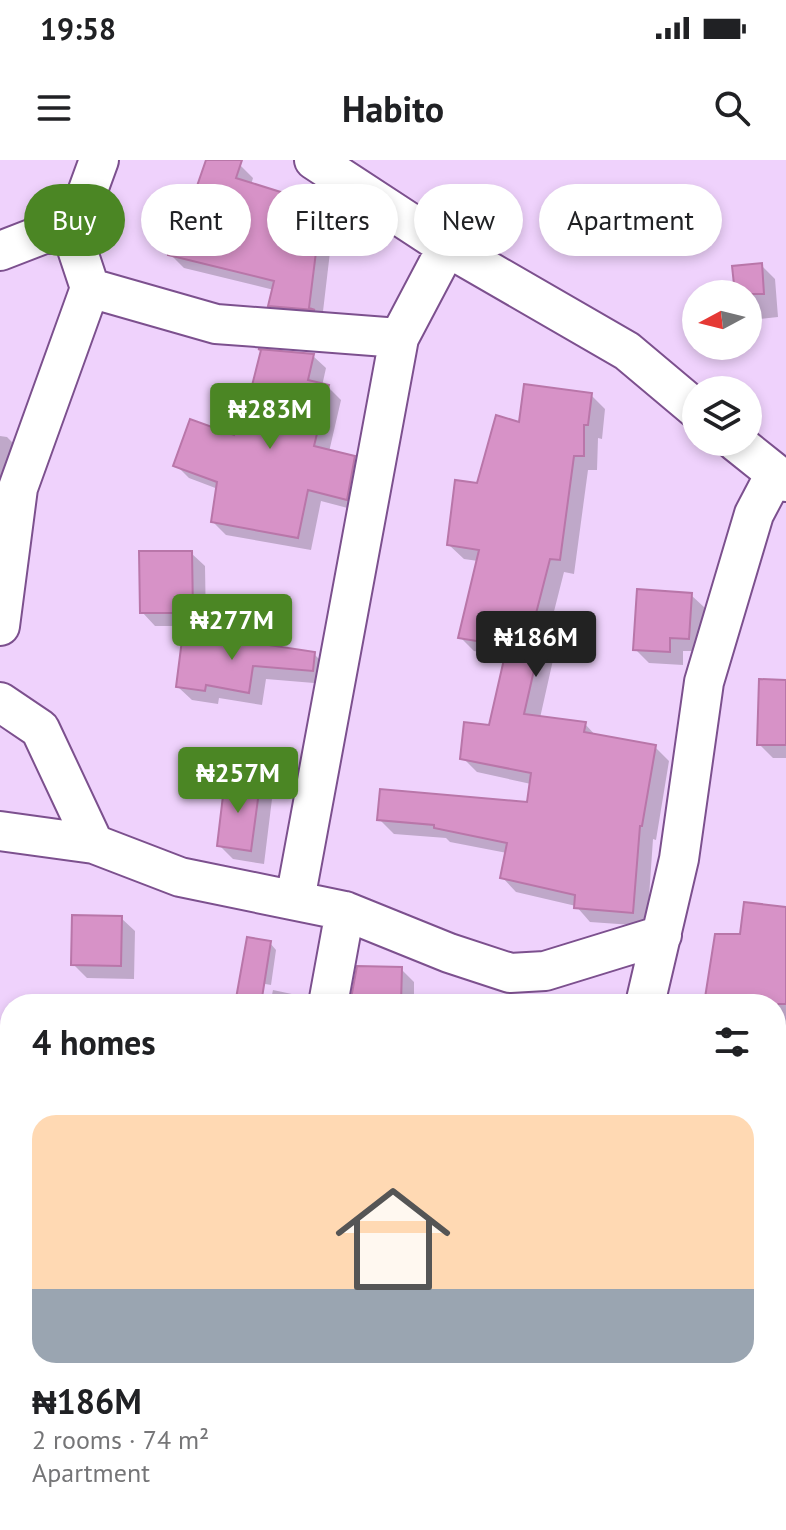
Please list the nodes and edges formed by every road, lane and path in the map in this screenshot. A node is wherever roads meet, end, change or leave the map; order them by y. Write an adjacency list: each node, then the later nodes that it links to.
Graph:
1 (99, 160): 3 (street)
2 (314, 160): 4 (street)
3 (90, 184)
4 (414, 225)
5 (24, 242): 6 (street)
6 (0, 251)
7 (79, 256): 10 (street)
8 (442, 256): 11 (street)
9 (463, 256): 12 (street)
10 (90, 288): 11 (street); 15 (street)
11 (399, 338): 20 (street)
12 (682, 397)
13 (753, 456): 14 (street)
14 (780, 478): 22 (street)
15 (9, 486): 16 (street)
16 (0, 626)
17 (0, 702): 19 (street)
18 (0, 831): 19 (street)
19 (94, 844): 20 (street)
20 (295, 900): 21 (street)
21 (345, 911): 22 (street); 23 (street)
22 (662, 935): 24 (street)
23 (330, 994)
24 (647, 994)

